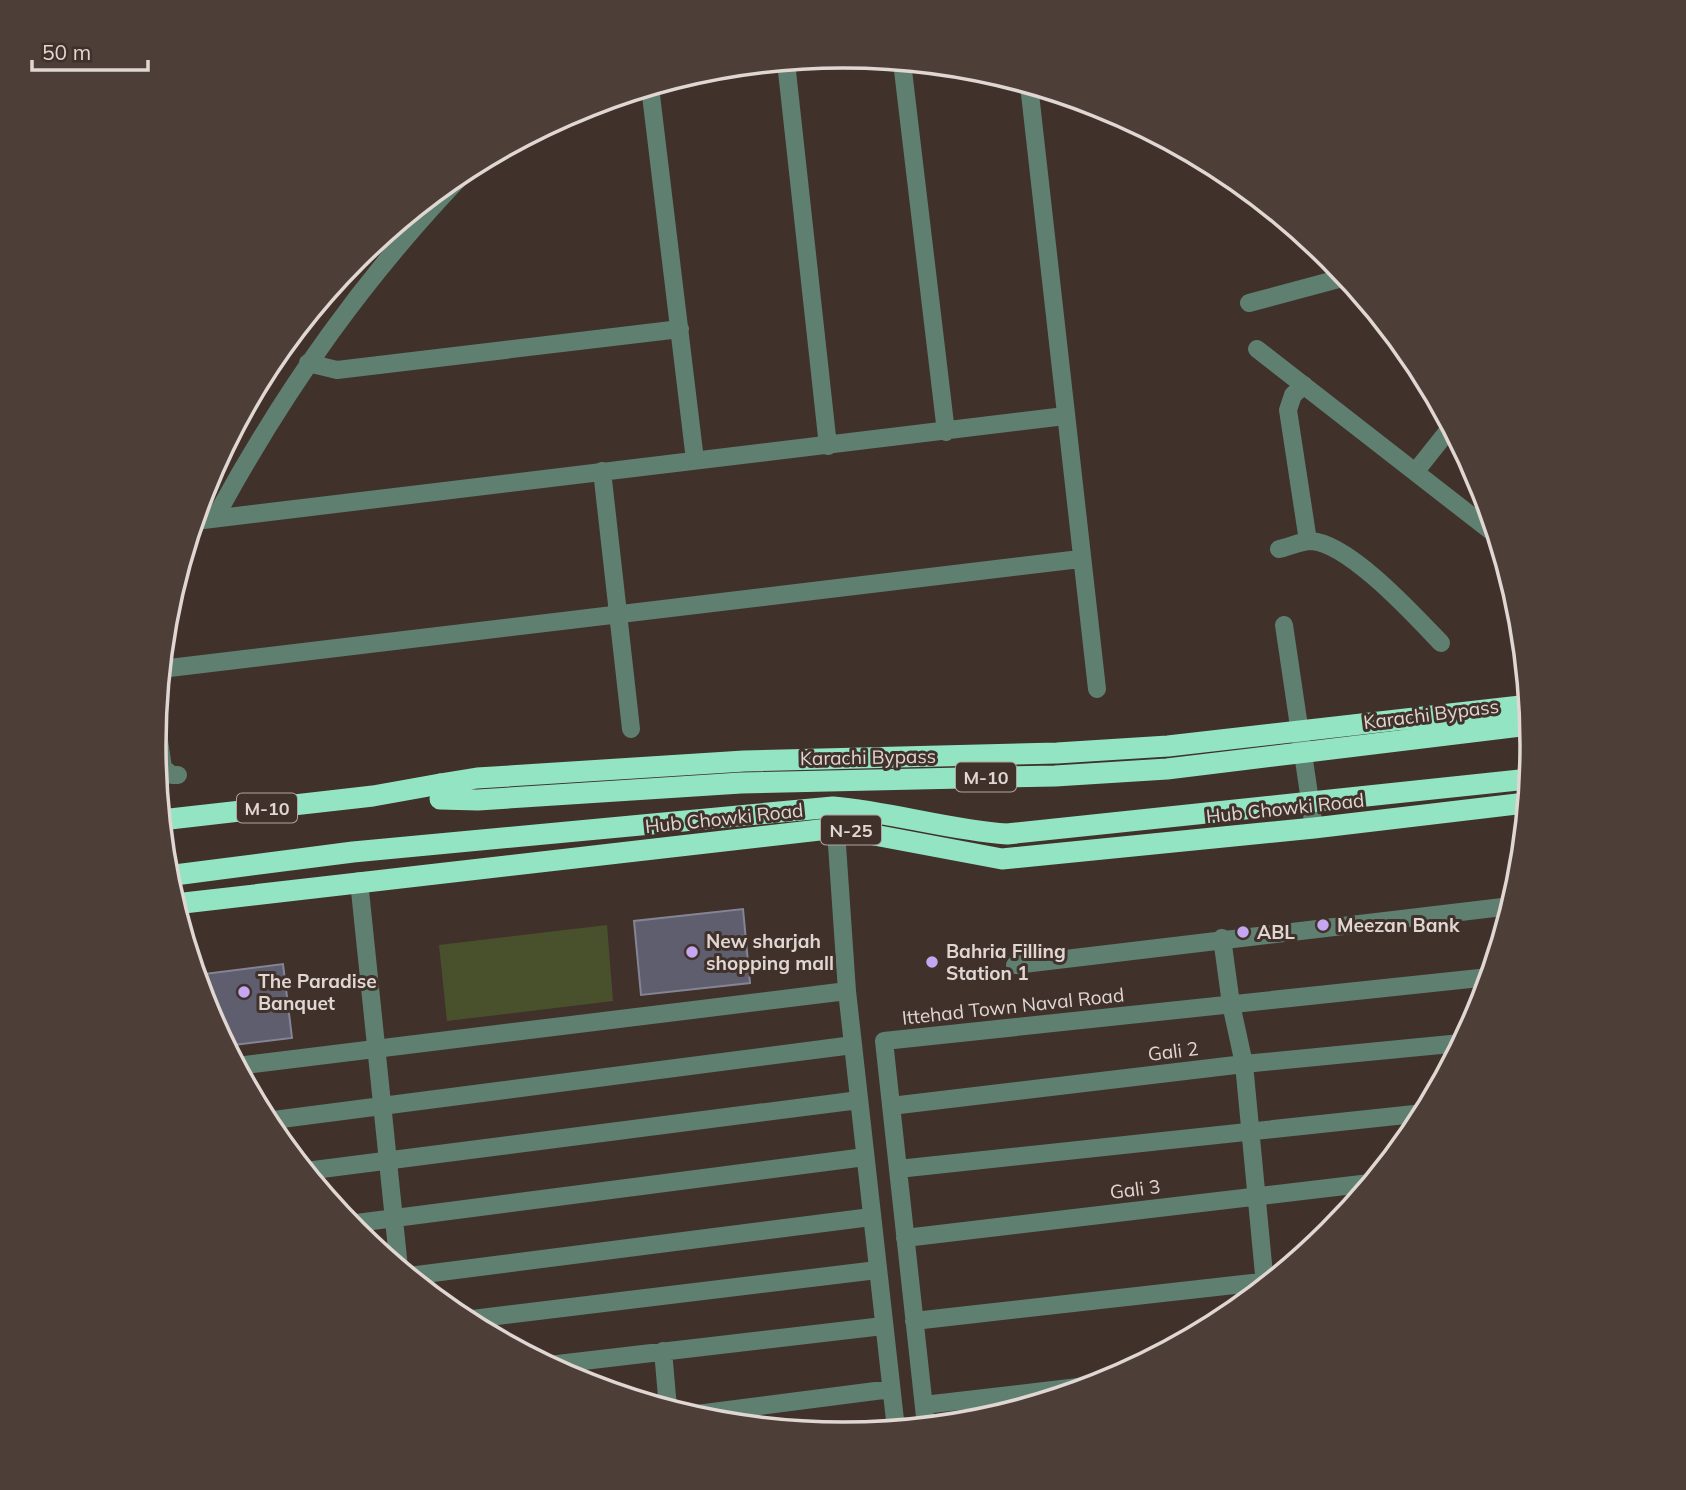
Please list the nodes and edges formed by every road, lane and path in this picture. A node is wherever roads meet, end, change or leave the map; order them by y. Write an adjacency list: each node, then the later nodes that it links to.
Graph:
1 (787, 71): 15 (street)
2 (903, 71): 13 (street)
3 (1030, 95): 12 (street)
4 (651, 96): 8 (street)
5 (435, 205): 10 (street)
6 (1335, 280): 7 (street)
7 (1249, 303)
8 (680, 329): 10 (street); 16 (street)
9 (1257, 349): 11 (street)
10 (308, 363): 19 (street)
11 (1304, 385): 18 (street); 22 (street)
12 (1065, 416): 13 (street); 24 (street)
13 (946, 432): 15 (street)
14 (1444, 435): 18 (street)
15 (828, 446): 16 (street)
16 (695, 460): 17 (street)
17 (602, 471): 19 (street); 25 (street)
18 (1416, 471): 21 (street)
19 (215, 518): 20 (street)
20 (205, 519)
21 (1483, 525)
22 (1308, 541): 23 (street); 27 (street)
23 (1279, 550)
24 (1080, 559): 25 (street); 29 (street)
25 (618, 616): 28 (street); 32 (street)
26 (1284, 625): 37 (street)
27 (1441, 643)
28 (171, 668)
29 (1097, 690)
30 (1518, 706): 36 (highway, Karachi Bypass / M-10, bridge)
31 (1519, 726): 36 (highway, Karachi Bypass / M-10, bridge)
32 (631, 729)
33 (167, 771): 34 (street)
34 (178, 775)
35 (1518, 780): 37 (highway)
36 (440, 792): 40 (highway, Karachi Bypass / M-10)
37 (1310, 802): 39 (highway); 42 (street)
38 (1517, 804): 42 (highway, Hub Chowki Road / N-25)
39 (833, 807): 41 (street); 43 (highway)
40 (171, 819)
41 (837, 828): 42 (highway, Hub Chowki Road / N-25); 44 (highway, Hub Chowki Road / N-25); 50 (street)
42 (1314, 828)
43 (179, 875)
44 (359, 881): 45 (highway, Hub Chowki Road / N-25); 54 (street)
45 (185, 903)
46 (1500, 907): 47 (street)
47 (1222, 939): 48 (street); 51 (street)
48 (1015, 965)
49 (1478, 978): 51 (street, Ittehad Town Naval Road)
50 (847, 991): 53 (street); 54 (street)
51 (1231, 1004): 55 (street); 58 (street, Ittehad Town Naval Road)
52 (1450, 1044): 55 (street, Gali 2)
53 (853, 1045): 57 (street); 59 (street)
54 (379, 1049): 56 (street); 59 (street)
55 (1244, 1064): 58 (street, Gali 2); 62 (street)
56 (247, 1065)
57 (859, 1101): 63 (street); 64 (street)
58 (891, 1106): 65 (street, Ittehad Town Naval Road)
59 (385, 1107): 61 (street); 64 (street)
60 (1410, 1114): 62 (street)
61 (279, 1119)
62 (1251, 1130): 65 (street); 68 (street)
63 (865, 1157): 69 (street); 70 (street)
64 (390, 1160): 66 (street); 70 (street)
65 (898, 1169): 72 (street, Ittehad Town Naval Road)
66 (316, 1170)
67 (1357, 1184): 68 (street, Gali 3)
68 (1257, 1196): 72 (street, Gali 3); 75 (street)
69 (872, 1217): 74 (street); 76 (street)
70 (395, 1218): 71 (street); 73 (street)
71 (362, 1222)
72 (905, 1238): 79 (street, Ittehad Town Naval Road)
73 (398, 1255)
74 (877, 1270): 78 (street); 80 (street)
75 (1266, 1273)
76 (422, 1274)
77 (1251, 1285): 79 (street)
78 (483, 1318)
79 (915, 1321): 86 (street, Ittehad Town Naval Road)
80 (883, 1326): 81 (street); 83 (street)
81 (663, 1351): 82 (street); 85 (street)
82 (568, 1363)
83 (891, 1389): 87 (street); 89 (street)
84 (1045, 1391): 86 (street)
85 (667, 1399)
86 (923, 1405): 88 (street, Ittehad Town Naval Road)
87 (722, 1411)
88 (925, 1417)
89 (895, 1419)

